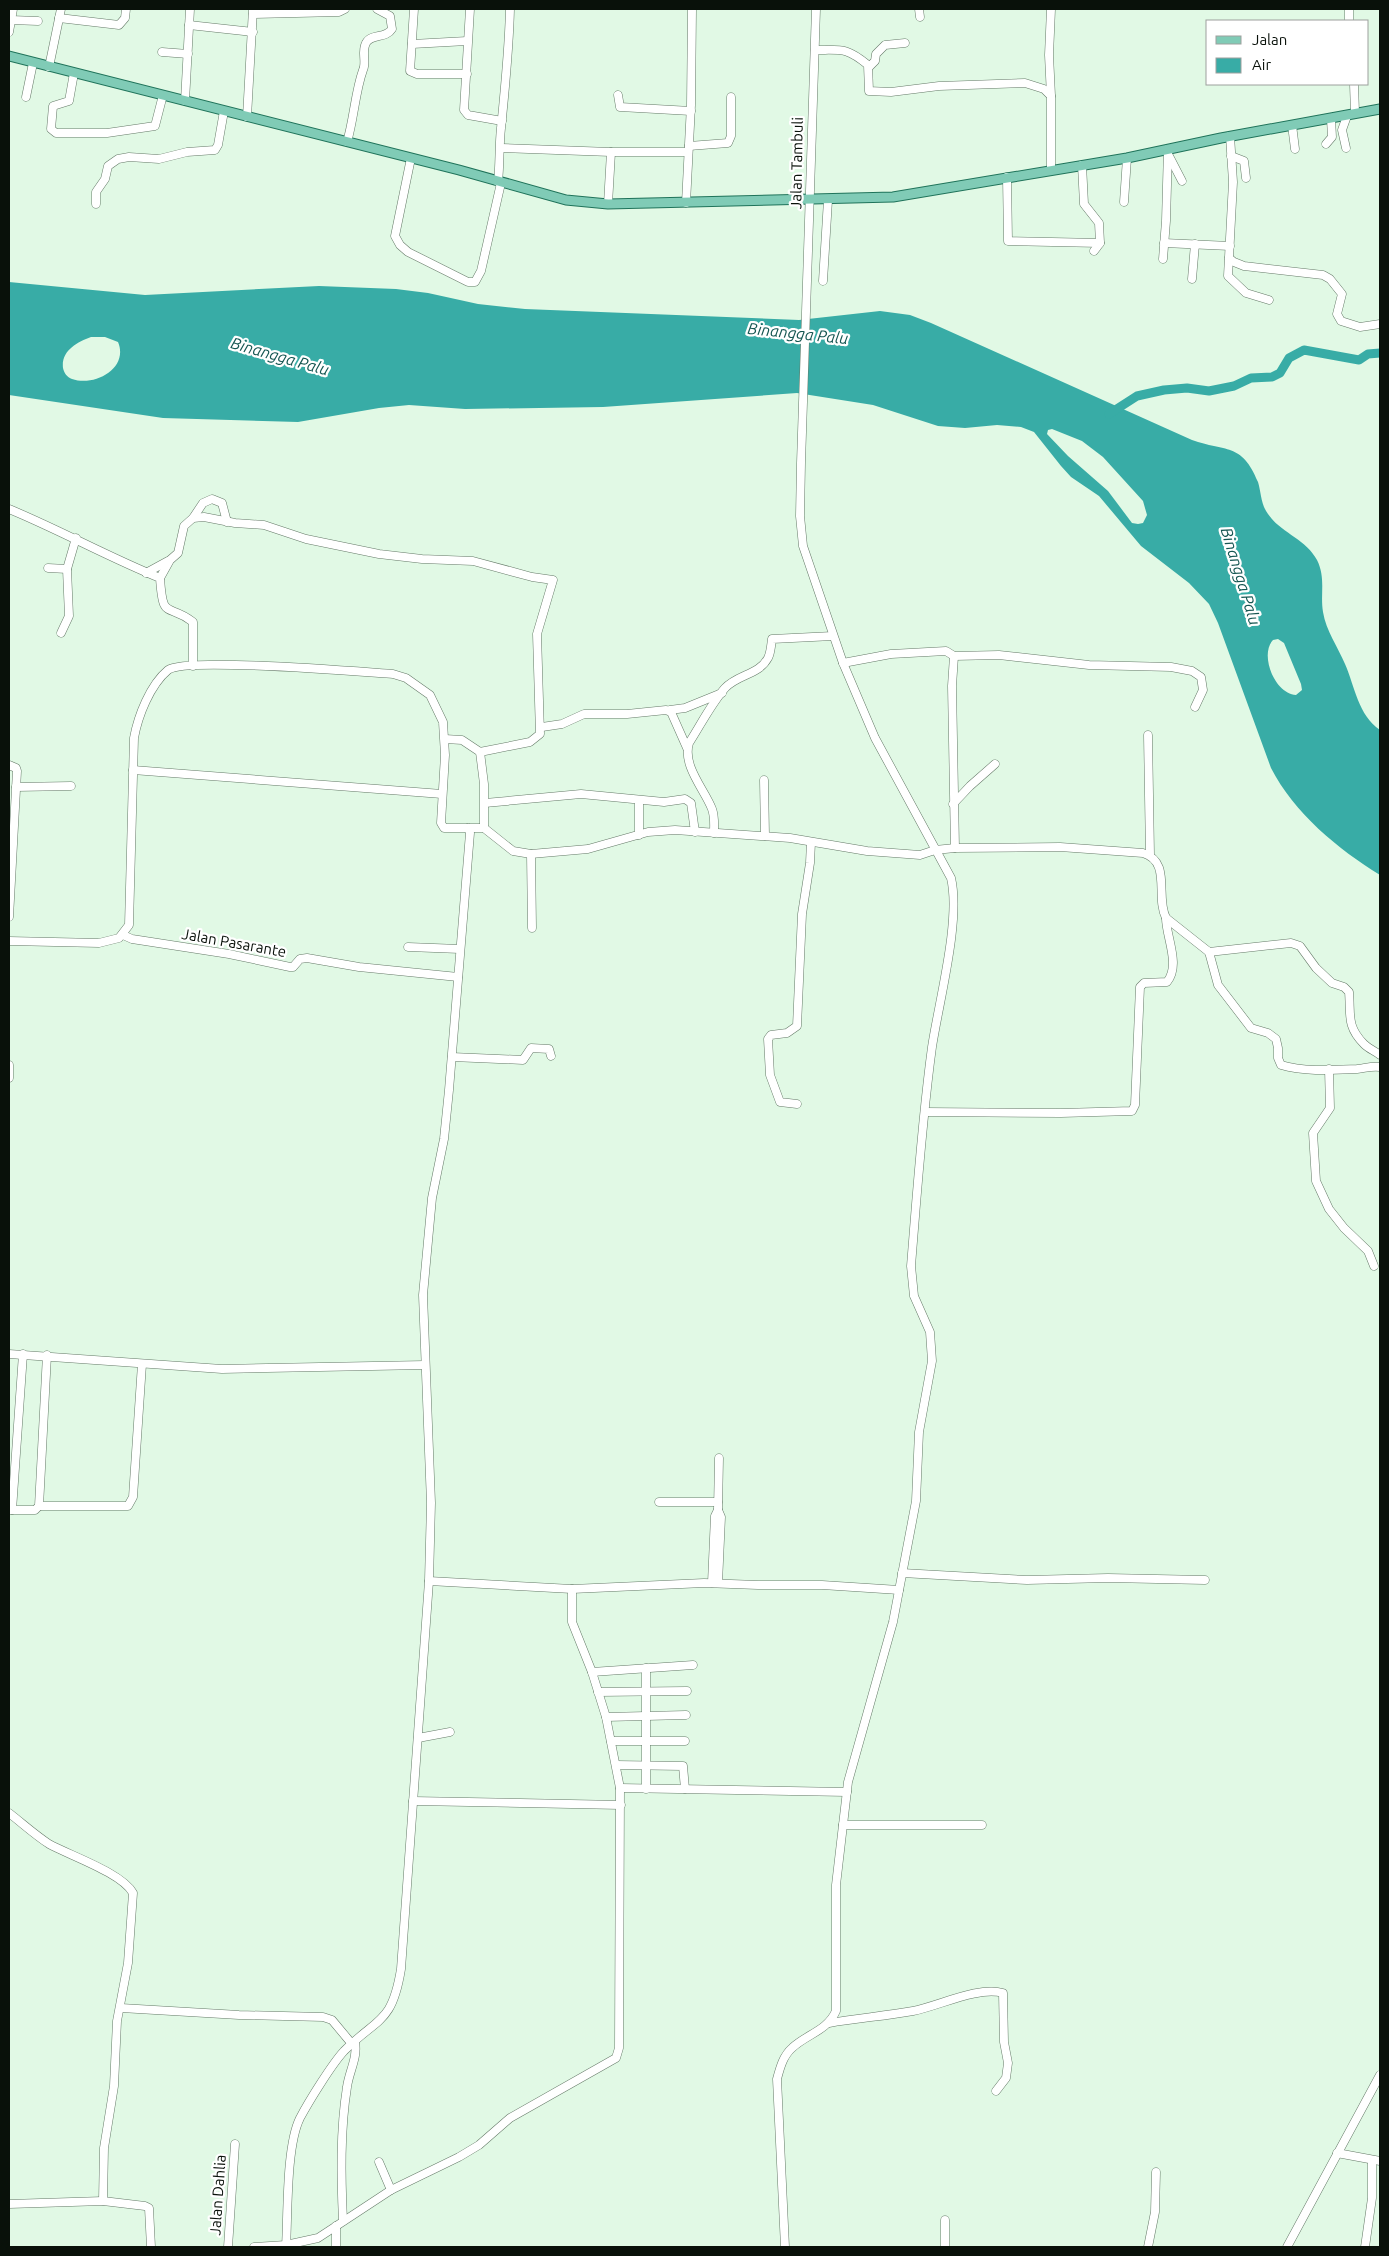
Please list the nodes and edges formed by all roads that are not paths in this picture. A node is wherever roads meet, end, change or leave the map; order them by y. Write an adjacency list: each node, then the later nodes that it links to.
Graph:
1 (13, 9): 15 (street)
2 (61, 9): 14 (street)
3 (126, 9): 14 (street)
4 (190, 9): 17 (street)
5 (345, 9): 13 (street)
6 (378, 9): 48 (street)
7 (414, 9): 21 (street)
8 (470, 9): 20 (street)
9 (510, 9): 45 (street)
10 (692, 9): 41 (street)
11 (816, 9): 23 (street, Jalan Tambuli)
12 (1051, 9): 35 (street)
13 (253, 11): 19 (street)
14 (59, 18): 28 (street)
15 (11, 20): 16 (street); 18 (street)
16 (38, 21)
17 (189, 25): 19 (street); 25 (street)
18 (9, 32)
19 (252, 32): 43 (street)
20 (467, 41): 21 (street); 31 (street)
21 (412, 44): 31 (street)
22 (905, 44): 29 (street)
23 (815, 50): 29 (street); 66 (street, Jalan Tambuli)
24 (162, 52): 25 (street)
25 (188, 54): 38 (street)
26 (9, 56): 27 (main road)
27 (33, 63): 28 (main road); 36 (street)
28 (49, 67): 30 (main road)
29 (869, 68): 35 (street)
30 (74, 73): 33 (main road); 33 (street)
31 (467, 74): 45 (street)
32 (1354, 85): 42 (street)
33 (163, 95): 38 (main road)
34 (618, 95): 41 (street)
35 (1051, 96): 60 (street)
36 (26, 97)
37 (731, 98): 52 (street)
38 (185, 101): 40 (main road)
39 (1380, 109): 42 (main road)
40 (224, 111): 43 (main road); 69 (street)
41 (691, 111): 52 (street)
42 (1351, 115): 44 (main road); 51 (street)
43 (247, 117): 48 (main road)
44 (1330, 119): 46 (main road); 49 (street)
45 (502, 121): 50 (street)
46 (1292, 125): 47 (main road); 53 (street)
47 (1230, 136): 54 (main road); 56 (street)
48 (347, 142): 57 (main road)
49 (1326, 144)
50 (501, 148): 55 (street); 64 (street)
51 (1346, 148)
52 (688, 149): 55 (street); 68 (street)
53 (1295, 149)
54 (1168, 151): 58 (main road); 63 (street); 72 (street)
55 (611, 152): 70 (street)
56 (1231, 156): 62 (street); 74 (street)
57 (411, 158): 64 (main road); 64 (street)
58 (1127, 158): 59 (main road); 67 (street)
59 (1082, 165): 60 (main road); 71 (street)
60 (1051, 170): 61 (main road)
61 (1007, 177): 65 (main road); 71 (street)
62 (1246, 178)
63 (1182, 181)
64 (499, 183): 70 (main road)
65 (828, 200): 66 (main road); 79 (street)
66 (810, 201): 68 (main road); 92 (street, Jalan Tambuli)
67 (1124, 202)
68 (686, 203): 70 (main road)
69 (96, 204)
70 (608, 204)
71 (1100, 243): 75 (street)
72 (1164, 243): 73 (street); 77 (street)
73 (1195, 244): 74 (street); 78 (street)
74 (1230, 246): 76 (street)
75 (1094, 251)
76 (1230, 258): 80 (street); 81 (street)
77 (1163, 259)
78 (1192, 279)
79 (823, 281)
80 (1269, 300)
81 (1380, 324)
82 (9, 509): 85 (street)
83 (193, 518): 84 (street); 84 (street); 86 (street)
84 (228, 522): 99 (street)
85 (76, 538): 88 (street); 89 (street)
86 (170, 560): 89 (street); 90 (street)
87 (48, 568): 88 (street)
88 (67, 569): 91 (street)
89 (146, 573): 90 (street)
90 (160, 578): 95 (street)
91 (61, 632)
92 (833, 636): 94 (street, Jalan Tambuli); 96 (street)
93 (954, 656): 94 (street); 97 (street); 113 (street)
94 (843, 663): 122 (street, Jalan Tambuli)
95 (193, 666): 101 (street); 106 (street)
96 (722, 693): 98 (street); 102 (street)
97 (1195, 707)
98 (670, 710): 99 (street); 102 (street)
99 (542, 727): 103 (street)
100 (1148, 735): 124 (street)
101 (445, 739): 103 (street); 110 (street)
102 (687, 748): 117 (street)
103 (480, 752): 112 (street)
104 (995, 764): 113 (street)
105 (9, 765): 108 (street)
106 (133, 770): 110 (street); 128 (street)
107 (764, 780): 119 (street)
108 (16, 786): 109 (street); 125 (street)
109 (71, 786)
110 (442, 794): 114 (street)
111 (639, 800): 112 (street); 116 (street); 118 (street)
112 (485, 803): 115 (street)
113 (953, 804): 121 (street)
114 (468, 828): 115 (street); 131 (street)
115 (484, 828): 123 (street)
116 (695, 832): 117 (street); 118 (street)
117 (714, 833): 119 (street)
118 (639, 835): 123 (street)
119 (765, 836): 120 (street)
120 (811, 842): 122 (street); 141 (street)
121 (955, 848): 122 (street); 124 (street)
122 (935, 850): 142 (street, Jalan Tambuli)
123 (531, 854): 127 (street)
124 (1150, 855): 126 (street)
125 (9, 917)
126 (1166, 918): 132 (street); 142 (street)
127 (532, 928)
128 (123, 934): 129 (street); 133 (street, Jalan Pasarante)
129 (9, 941)
130 (408, 947): 131 (street)
131 (460, 949): 133 (street)
132 (1209, 952): 134 (street); 139 (street)
133 (458, 977): 136 (street)
134 (1380, 1055)
135 (551, 1056): 136 (street)
136 (452, 1057): 148 (street)
137 (9, 1065): 140 (street)
138 (1380, 1067): 139 (street)
139 (1329, 1069): 143 (street)
140 (9, 1078)
141 (797, 1104)
142 (925, 1112): 154 (street, Jalan Tambuli)
143 (1374, 1266)
144 (9, 1354): 145 (street)
145 (23, 1354): 146 (street); 153 (street)
146 (47, 1356): 147 (street); 151 (street)
147 (142, 1364): 148 (street); 151 (street)
148 (425, 1365): 156 (street)
149 (719, 1458): 152 (street)
150 (659, 1502): 152 (street)
151 (38, 1506): 153 (street)
152 (718, 1506): 157 (street)
153 (11, 1510)
154 (902, 1573): 155 (street); 159 (street, Jalan Tambuli)
155 (1205, 1580)
156 (429, 1581): 158 (street); 170 (street)
157 (715, 1583): 158 (street); 159 (street)
158 (572, 1589): 162 (street)
159 (899, 1590): 179 (street, Jalan Tambuli)
160 (693, 1665): 161 (street)
161 (646, 1668): 162 (street); 165 (street)
162 (592, 1672): 164 (street)
163 (687, 1691): 165 (street)
164 (598, 1692): 165 (street); 168 (street)
165 (646, 1692): 167 (street)
166 (686, 1715): 167 (street)
167 (646, 1716): 168 (street); 172 (street)
168 (606, 1717): 171 (street)
169 (450, 1732): 170 (street)
170 (418, 1738): 180 (street)
171 (612, 1741): 172 (street); 174 (street)
172 (646, 1741): 173 (street); 175 (street)
173 (685, 1741)
174 (616, 1765): 175 (street); 176 (street)
175 (646, 1766): 177 (street); 178 (street)
176 (620, 1788): 177 (street); 181 (street)
177 (646, 1789): 178 (street)
178 (685, 1789): 179 (street)
179 (847, 1792): 183 (street, Jalan Tambuli)
180 (414, 1801): 181 (street); 187 (street)
181 (621, 1804): 196 (street)
182 (9, 1812): 185 (street)
183 (843, 1825): 184 (street); 186 (street, Jalan Tambuli)
184 (982, 1825)
185 (121, 2008): 187 (street); 197 (street)
186 (829, 2023): 189 (street); 206 (street)
187 (353, 2043): 200 (street); 201 (street)
188 (1380, 2075): 191 (street)
189 (996, 2090)
190 (235, 2144): 203 (street, Jalan Dahlia)
191 (1337, 2153): 192 (street); 209 (street)
192 (1372, 2160): 193 (street); 210 (street)
193 (1380, 2161)
194 (380, 2162): 196 (street)
195 (1156, 2172): 208 (street)
196 (391, 2190): 200 (street)
197 (103, 2201): 198 (street); 202 (street)
198 (9, 2204)
199 (945, 2220): 207 (street)
200 (340, 2224): 201 (street); 205 (street)
201 (286, 2246): 204 (street)
202 (151, 2247)
203 (228, 2247)
204 (254, 2247)
205 (336, 2247)
206 (785, 2247)
207 (945, 2247)
208 (1148, 2247)
209 (1287, 2247)
210 (1364, 2247)

